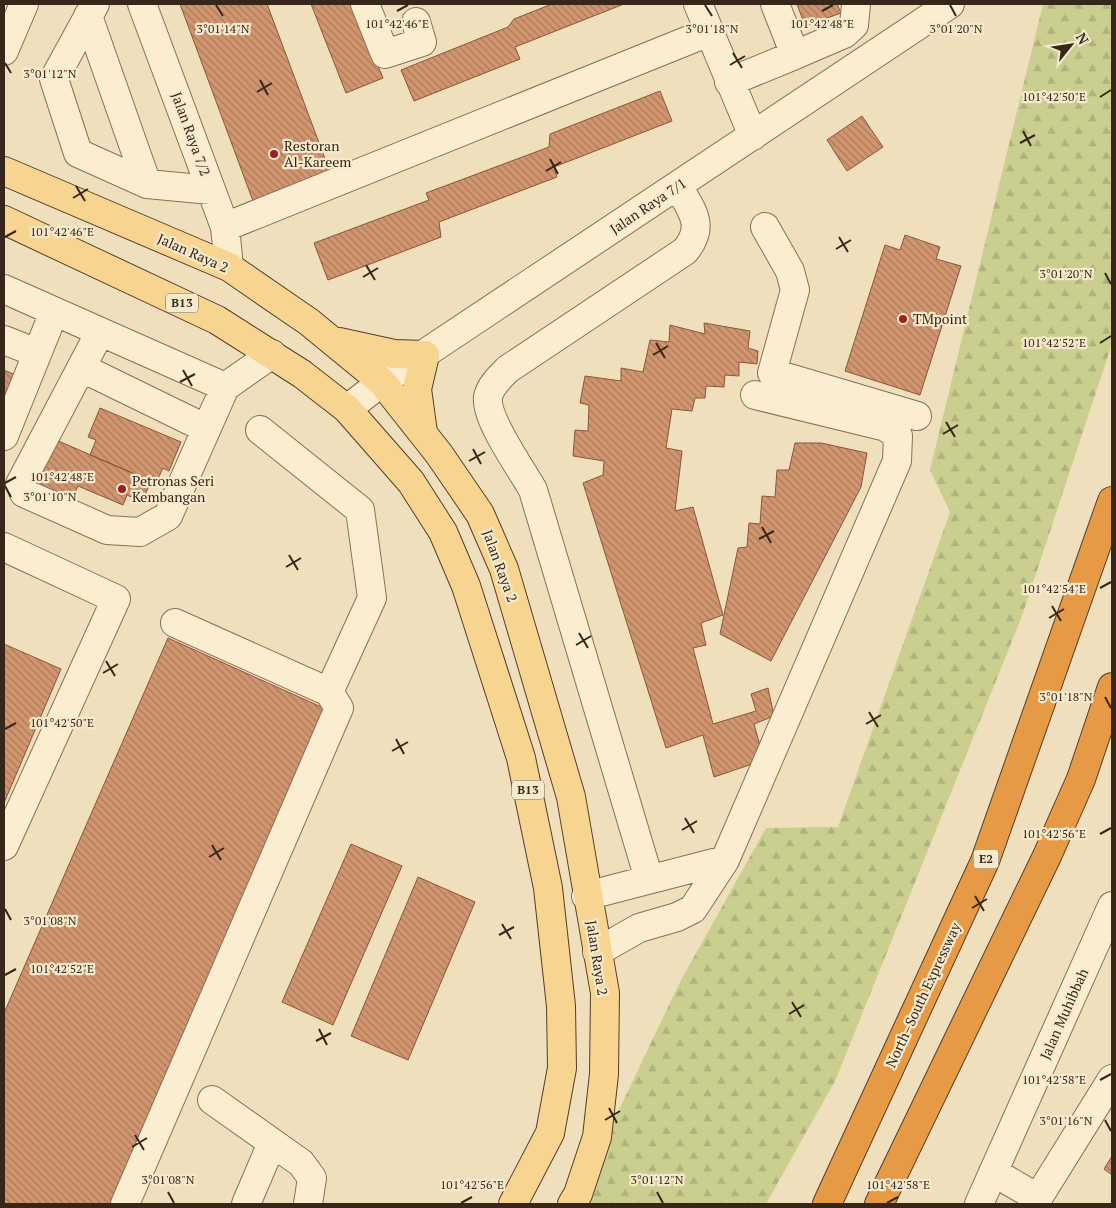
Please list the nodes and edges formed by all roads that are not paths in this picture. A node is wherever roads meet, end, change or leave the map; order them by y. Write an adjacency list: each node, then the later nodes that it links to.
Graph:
1 (24, 4): 11 (street)
2 (142, 4): 18 (street, Jalan Raya 7/2)
3 (365, 4): 9 (street)
4 (698, 4): 10 (street)
5 (775, 4): 12 (street)
6 (856, 4): 12 (street)
7 (950, 4): 14 (street, Jalan Raya 7/1)
8 (92, 10): 16 (street); 16 (street)
9 (416, 22)
10 (709, 32): 13 (street); 20 (street)
11 (6, 39)
12 (795, 55): 13 (street)
13 (729, 82): 14 (street)
14 (753, 136): 17 (street, Jalan Raya 7/1)
15 (4, 170): 22 (main road, Jalan Raya 2)
16 (147, 184): 18 (street)
17 (678, 186): 30 (street, Jalan Raya 7/1); 50 (street)
18 (212, 190): 20 (street, Jalan Raya 7/2)
19 (4, 220): 29 (main road, B13)
20 (225, 227): 22 (street, Jalan Raya 7/2)
21 (766, 227): 36 (street)
22 (229, 268): 26 (main road, Jalan Raya 2)
23 (4, 289): 24 (street)
24 (54, 312): 25 (street); 28 (street)
25 (100, 332): 31 (street); 33 (street)
26 (330, 339): 30 (main road); 32 (main road, Jalan Raya 2)
27 (4, 340): 28 (street)
28 (37, 353): 40 (street)
29 (272, 354): 33 (street); 35 (main road, B13)
30 (425, 355): 32 (street, Jalan Raya 7/1); 39 (main road)
31 (82, 368): 37 (street); 37 (street)
32 (382, 382): 35 (street, Jalan Raya 7/1); 39 (main road, Jalan Raya 2)
33 (225, 387): 37 (street)
34 (754, 395): 49 (street)
35 (347, 409): 61 (main road, B13)
36 (917, 416)
37 (205, 428)
38 (260, 430): 45 (street)
39 (423, 434): 51 (main road, Jalan Raya 2)
40 (4, 436)
41 (1112, 501): 63 (highway, North–South Expressway / E2)
42 (4, 547): 48 (street)
43 (175, 623): 45 (street)
44 (1112, 687): 47 (highway)
45 (328, 692): 58 (street)
46 (1112, 719): 47 (street)
47 (1081, 779): 64 (highway)
48 (4, 846)
49 (725, 860): 50 (street); 53 (street)
50 (649, 879): 51 (street)
51 (586, 896): 53 (main road, Jalan Raya 2)
52 (1112, 906): 57 (street, Jalan Muhibbah)
53 (597, 952): 62 (main road, Jalan Raya 2)
54 (1112, 1079): 57 (street)
55 (212, 1100): 56 (street)
56 (272, 1143): 59 (street); 60 (street)
57 (993, 1172): 65 (street, Jalan Muhibbah)
58 (125, 1204)
59 (246, 1204)
60 (308, 1204)
61 (513, 1204)
62 (572, 1204)
63 (827, 1204)
64 (879, 1204)
65 (979, 1204)

